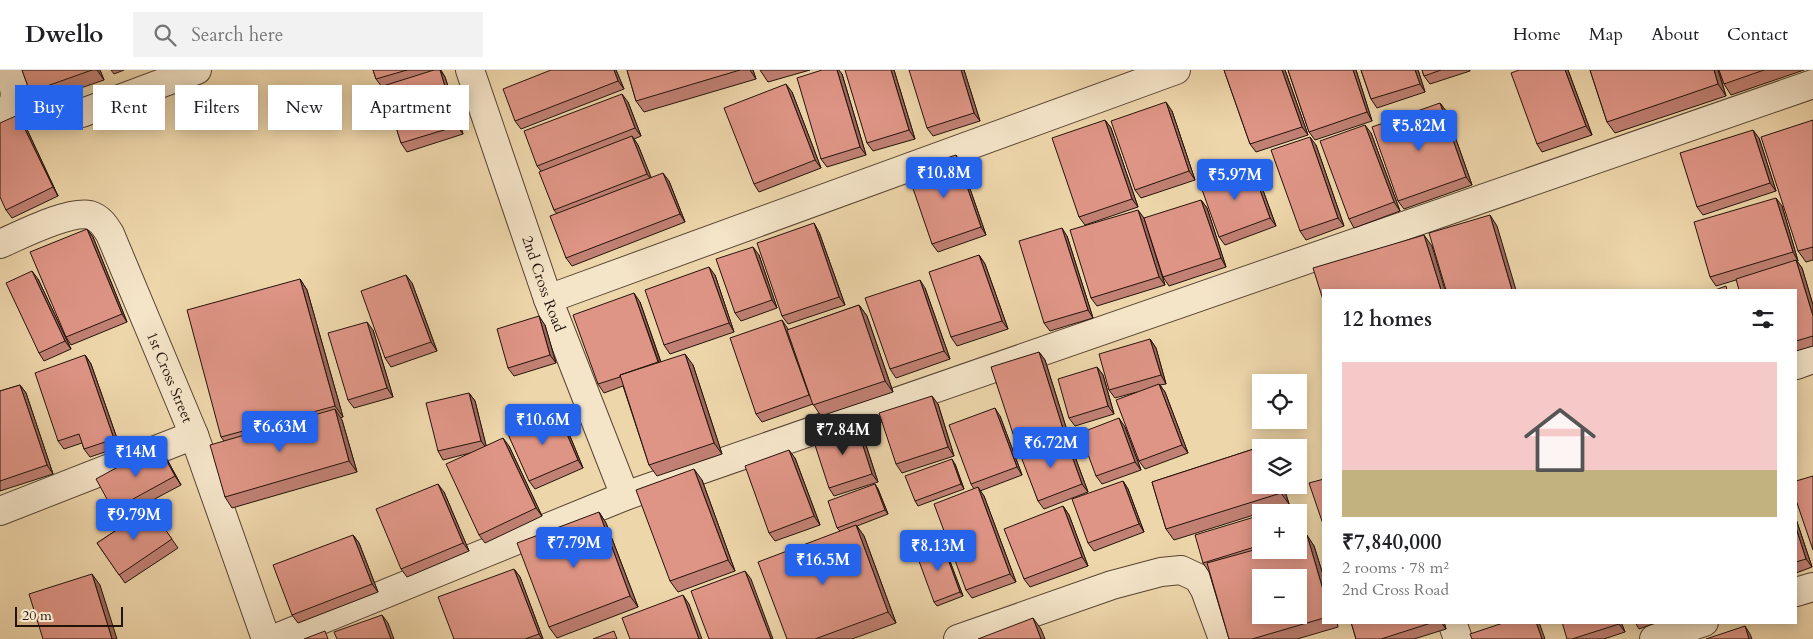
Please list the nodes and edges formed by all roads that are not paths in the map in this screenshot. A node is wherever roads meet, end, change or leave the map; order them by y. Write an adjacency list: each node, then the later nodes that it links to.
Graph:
1 (11, 70): 6 (street)
2 (197, 70): 7 (street)
3 (1176, 70): 9 (street)
4 (475, 71): 9 (street, 2nd Cross Road)
5 (1813, 84): 13 (street)
6 (0, 113)
7 (83, 113)
8 (0, 244): 12 (street, 1st Cross Street)
9 (548, 299): 13 (street, 2nd Cross Road)
10 (1813, 359): 11 (street)
11 (1797, 365)
12 (194, 435): 14 (street); 19 (street, 1st Cross Street)
13 (625, 496): 20 (street)
14 (0, 511)
15 (1813, 587): 16 (street)
16 (1797, 592)
17 (1453, 624): 23 (street)
18 (1698, 624): 24 (street)
19 (266, 639)
20 (274, 639)
21 (958, 639): 22 (street)
22 (1222, 639)
23 (1458, 639)
24 (1654, 639)

